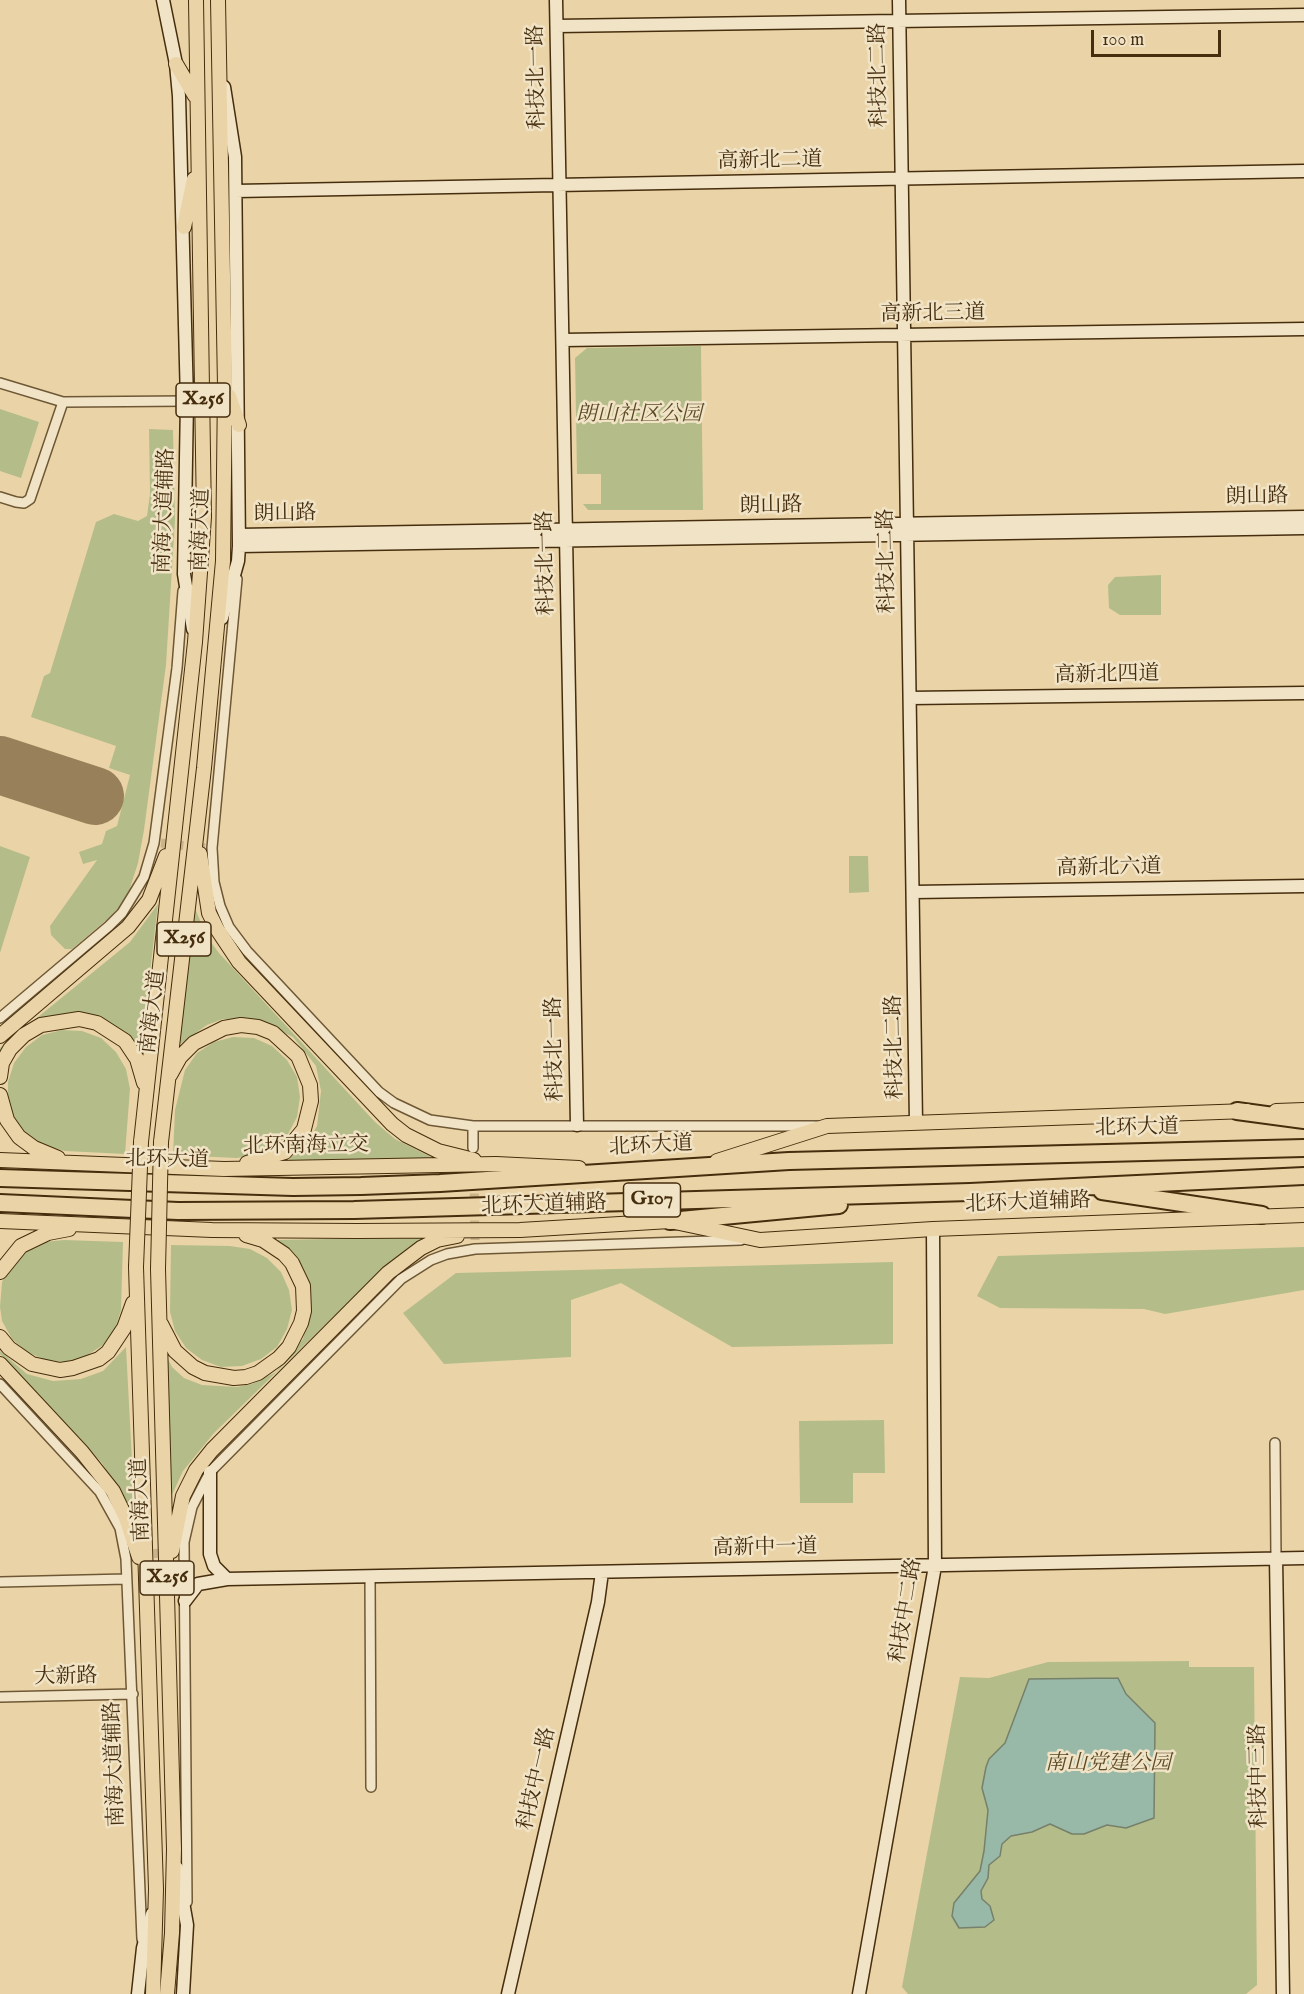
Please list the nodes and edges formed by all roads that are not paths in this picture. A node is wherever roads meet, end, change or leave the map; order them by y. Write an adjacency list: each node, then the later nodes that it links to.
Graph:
1 (163, 0): 10 (street, 南海大道辅路)
2 (196, 0): 11 (main road, 南海大道 / X256)
3 (218, 0): 9 (main road, 南海大道 / X256)
4 (556, 0): 8 (street, 科技北一路)
5 (898, 0): 7 (street, 科技北二路)
6 (1304, 15): 7 (street)
7 (899, 21): 8 (street); 14 (street, 科技北二路)
8 (557, 26): 15 (street, 科技北一路)
9 (218, 50): 16 (street); 22 (main road, 南海大道 / X256)
10 (176, 64): 11 (main road); 17 (street, 南海大道辅路)
11 (197, 100): 12 (main road, 南海大道 / X256)
12 (199, 157): 17 (main road); 35 (main road, 南海大道 / X256)
13 (1304, 171): 14 (street, 高新北二道)
14 (902, 179): 15 (street, 高新北二道); 19 (street, 科技北二路)
15 (560, 185): 16 (street, 高新北二道); 20 (street, 科技北一路)
16 (236, 192): 25 (street)
17 (184, 227): 23 (street, 南海大道辅路)
18 (1304, 329): 19 (street, 高新北三道)
19 (904, 335): 20 (street, 高新北三道); 29 (street, 科技北二路)
20 (563, 340): 30 (street, 科技北一路)
21 (0, 383): 24 (street)
22 (225, 386): 25 (main road); 34 (main road, 南海大道 / X256)
23 (187, 400): 24 (street); 33 (street, 南海大道辅路)
24 (63, 402): 26 (street)
25 (239, 425): 31 (street)
26 (0, 497)
27 (1304, 517): 29 (street, 朗山路)
28 (1304, 528): 29 (street, 朗山路)
29 (908, 529): 30 (street, 朗山路); 37 (street, 科技北二路)
30 (566, 535): 31 (street, 朗山路); 52 (street, 科技北一路)
31 (239, 540): 32 (street)
32 (238, 561): 34 (street); 53 (street)
33 (184, 574): 35 (street, 南海大道); 42 (street, 南海大道辅路)
34 (218, 632): 38 (main road, 南海大道 / X256)
35 (195, 642): 39 (main road, 南海大道 / X256)
36 (1304, 693): 37 (street, 高新北四道)
37 (910, 698): 41 (street, 科技北二路)
38 (201, 792): 45 (main road, 南海大道 / X256); 59 (main road)
39 (178, 801): 43 (main road); 47 (main road, 南海大道 / X256)
40 (1304, 886): 41 (street, 高新北六道)
41 (914, 892): 51 (street, 科技北二路)
42 (0, 1018)
43 (0, 1036)
44 (0, 1077): 47 (main road)
45 (166, 1085): 61 (main road); 79 (main road, 南海大道 / X256, bridge)
46 (0, 1095): 58 (main road)
47 (146, 1095): 78 (main road, 南海大道 / X256, bridge)
48 (1304, 1110): 49 (main road)
49 (1237, 1111): 50 (highway); 51 (main road)
50 (1304, 1120)
51 (916, 1122): 54 (main road)
52 (577, 1125): 53 (street); 54 (street)
53 (473, 1126): 55 (street)
54 (826, 1126): 60 (main road)
55 (473, 1148)
56 (1304, 1148): 60 (highway, 北环大道 / G107)
57 (0, 1160): 58 (main road)
58 (81, 1164): 61 (main road, 北环南海立交)
59 (496, 1164): 61 (main road, 北环南海立交); 62 (main road, 北环大道辅路)
60 (695, 1167): 62 (highway, 北环大道 / G107)
61 (224, 1169)
62 (620, 1171): 64 (highway, 北环大道 / G107)
63 (1304, 1176): 65 (highway, G107)
64 (0, 1178)
65 (1059, 1186): 66 (highway, G107); 68 (highway)
66 (970, 1192): 67 (highway, G107); 71 (highway)
67 (0, 1203)
68 (1262, 1215): 69 (main road, 北环大道辅路); 73 (main road, 北环大道辅路)
69 (1304, 1215)
70 (0, 1221): 72 (main road, 北环大道辅路)
71 (670, 1221): 75 (main road, 北环大道辅路); 76 (main road, 北环大道辅路)
72 (104, 1225): 74 (main road, 北环大道辅路); 77 (main road)
73 (933, 1229): 76 (main road, 北环大道辅路); 87 (street, 科技中二路)
74 (212, 1230): 75 (main road, 北环大道辅路); 79 (main road)
75 (520, 1230): 94 (main road)
76 (760, 1240): 84 (street)
77 (0, 1272)
78 (136, 1295): 80 (main road); 95 (main road, 南海大道 / X256)
79 (158, 1307): 94 (main road, 南海大道 / X256)
80 (0, 1337)
81 (0, 1364): 95 (main road)
82 (0, 1384): 91 (street, 南海大道辅路)
83 (1275, 1443): 85 (street)
84 (210, 1472): 90 (street); 93 (street)
85 (1276, 1558): 86 (street, 高新中一道); 87 (street, 高新中一道); 109 (street, 科技中三路)
86 (1304, 1558)
87 (935, 1566): 88 (street, 高新中一道); 108 (street, 科技中二路)
88 (602, 1572): 89 (street, 高新中一道); 107 (street, 科技中一路)
89 (369, 1576): 90 (street, 高新中一道); 98 (street)
90 (227, 1578): 93 (street, 高新中一道)
91 (126, 1579): 92 (street); 96 (street, 南海大道辅路)
92 (0, 1582)
93 (185, 1601): 101 (street)
94 (168, 1606): 99 (main road, 南海大道 / X256)
95 (146, 1607): 100 (main road, 南海大道 / X256)
96 (133, 1694): 97 (street, 大新路); 102 (street, 南海大道辅路)
97 (0, 1697)
98 (371, 1786)
99 (174, 1849): 101 (street); 105 (main road, 南海大道 / X256)
100 (156, 1889): 102 (street); 104 (main road, 南海大道 / X256)
101 (187, 1925): 106 (street)
102 (143, 1948): 103 (street)
103 (138, 1994)
104 (153, 1994)
105 (167, 1994)
106 (183, 1994)
107 (508, 1994)
108 (859, 1994)
109 (1283, 1994)

